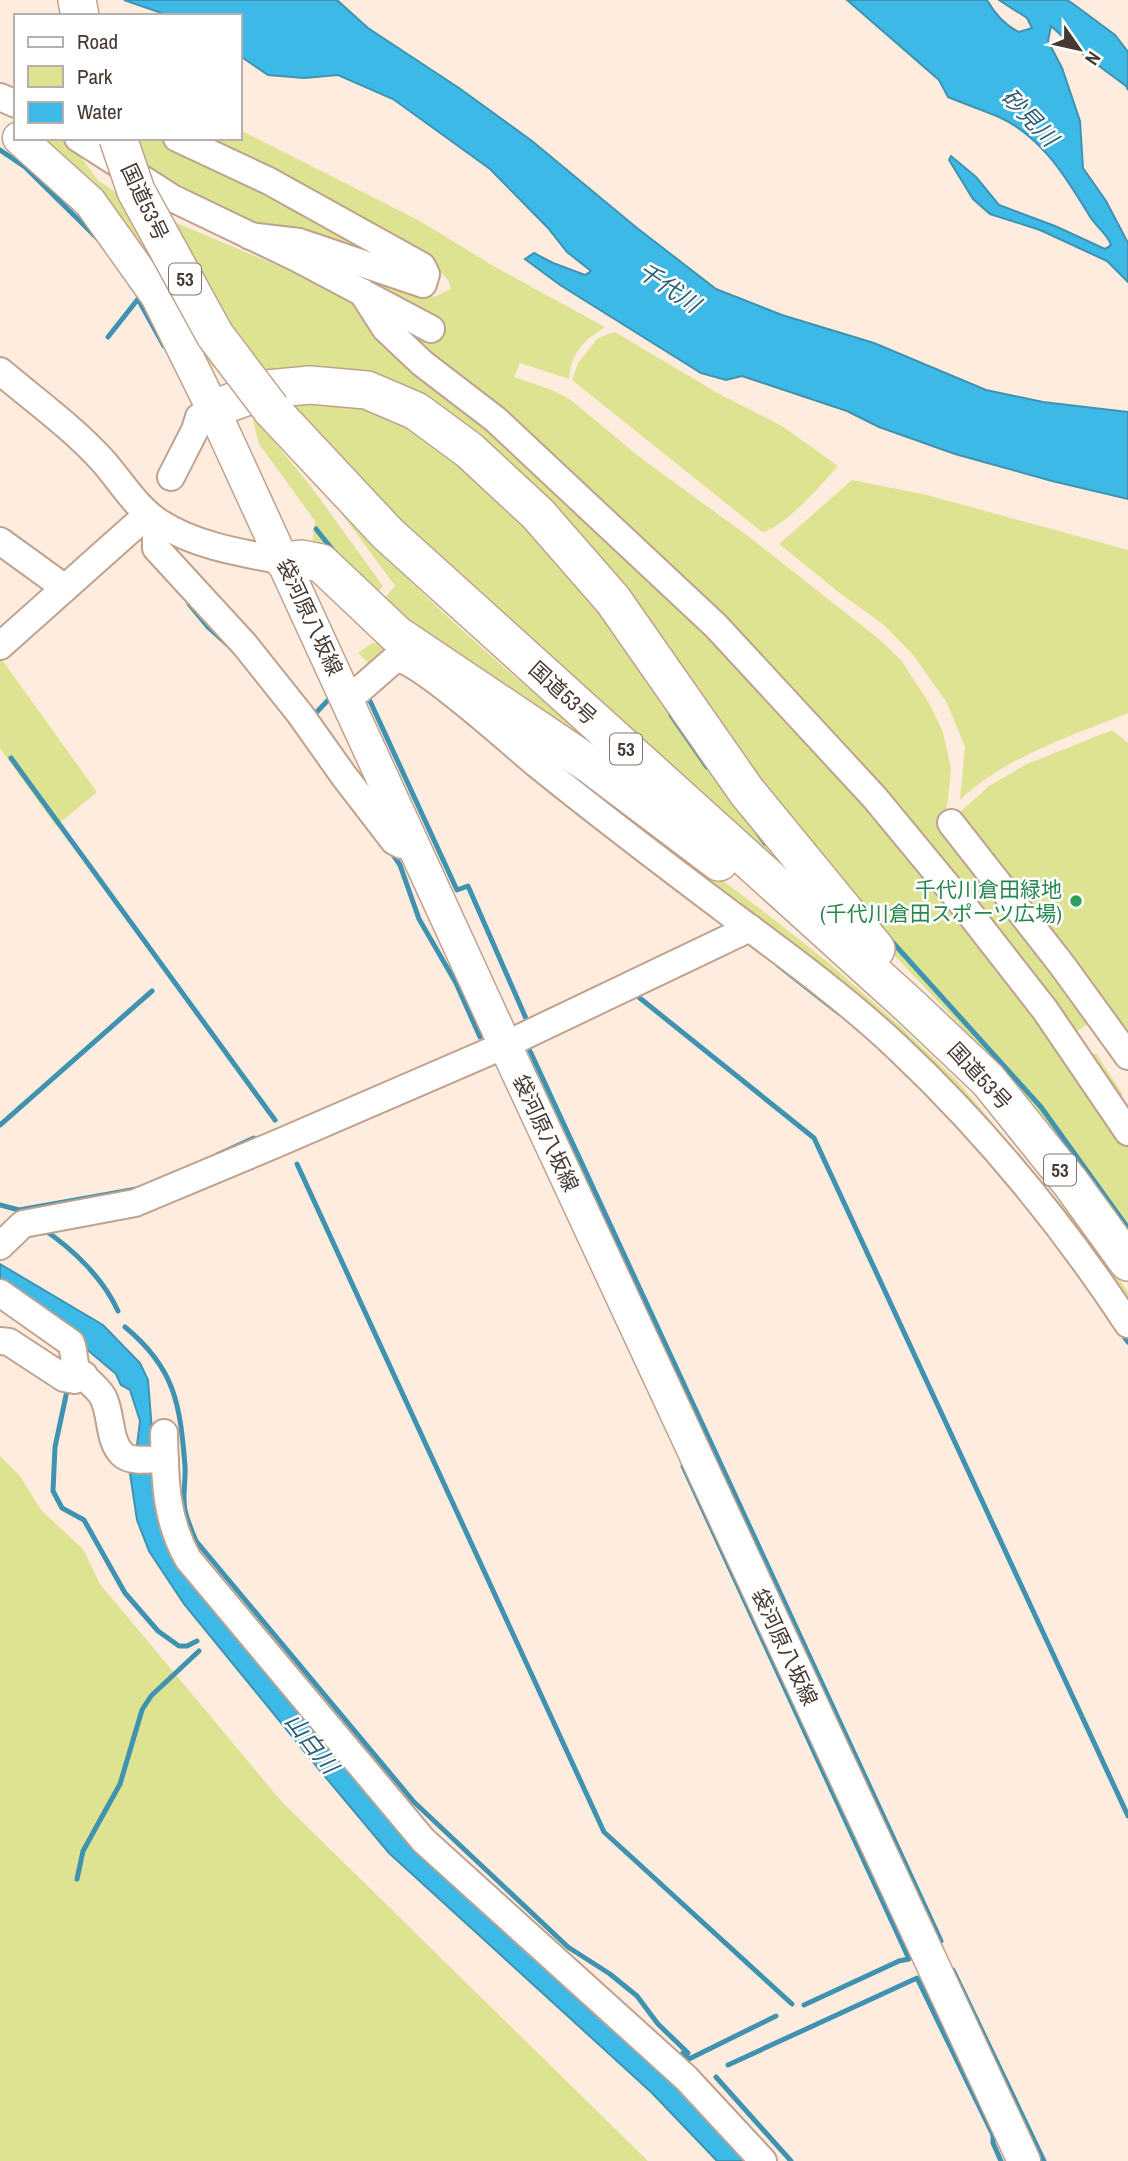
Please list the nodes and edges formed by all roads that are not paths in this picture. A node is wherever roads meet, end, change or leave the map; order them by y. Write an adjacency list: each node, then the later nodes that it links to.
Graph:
1 (0, 122): 2 (main road, 袋河原八坂線)
2 (14, 134)
3 (20, 140): 11 (main road, 袋河原八坂線)
4 (81, 140): 7 (street)
5 (119, 140): 22 (highway, 国道53号 / 53, bridge)
6 (181, 140): 7 (street)
7 (250, 236): 8 (street)
8 (362, 292): 9 (street); 26 (street)
9 (431, 329)
10 (0, 371): 13 (street)
11 (213, 409): 12 (street); 15 (main road, 袋河原八坂線); 25 (highway)
12 (171, 477)
13 (154, 519): 15 (street); 16 (street); 20 (street)
14 (0, 541): 16 (street)
15 (284, 561): 18 (main road, 袋河原八坂線); 22 (highway)
16 (65, 588): 17 (street)
17 (0, 646)
18 (348, 700): 20 (main road, 袋河原八坂線); 21 (street)
19 (951, 823): 24 (street)
20 (414, 844): 23 (main road, 袋河原八坂線)
21 (750, 928): 23 (street); 30 (street)
22 (910, 1006): 25 (highway, 国道53号 / 53)
23 (505, 1045): 27 (street); 34 (main road, 袋河原八坂線)
24 (1128, 1056)
25 (988, 1080): 28 (highway, 国道53号 / 53)
26 (1128, 1132)
27 (0, 1246)
28 (1128, 1262)
29 (0, 1293): 32 (street)
30 (1128, 1324)
31 (0, 1341): 32 (street)
32 (84, 1375): 33 (street)
33 (763, 2161)
34 (1024, 2161)

